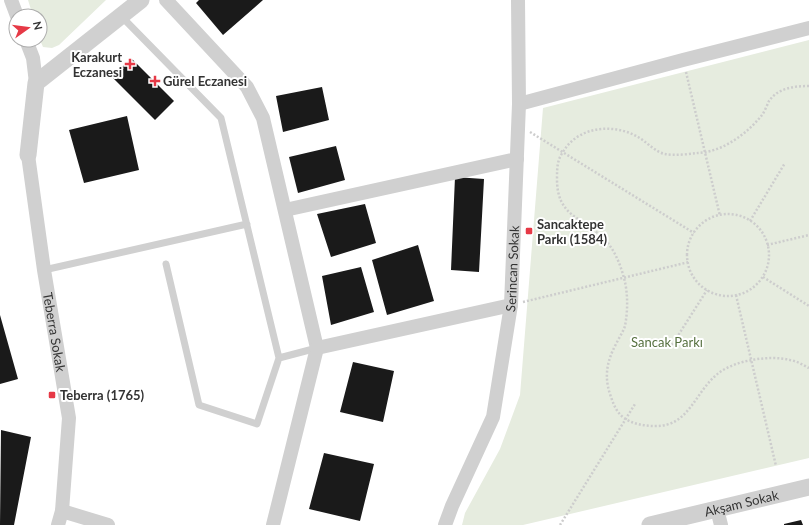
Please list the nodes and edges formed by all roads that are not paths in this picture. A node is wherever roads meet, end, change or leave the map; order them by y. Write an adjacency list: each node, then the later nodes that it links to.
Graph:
1 (141, 0): 4 (street)
2 (166, 0): 11 (street)
3 (518, 0): 8 (street, Serincan Sokak)
4 (122, 17): 7 (street); 12 (lane)
5 (809, 28): 8 (street)
6 (29, 48): 7 (street)
7 (36, 83): 9 (street)
8 (519, 104): 10 (street, Serincan Sokak)
9 (28, 155): 14 (street, Teberra Sokak)
10 (517, 159): 11 (street); 15 (street, Serincan Sokak)
11 (285, 210): 16 (street)
12 (247, 224): 14 (lane); 17 (lane)
13 (166, 264): 17 (lane)
14 (44, 270): 20 (street, Teberra Sokak)
15 (511, 305): 16 (street); 24 (street, Serincan Sokak)
16 (317, 348): 17 (lane); 23 (street)
17 (279, 358)
18 (809, 487): 19 (street, Akşam Sokak)
19 (717, 509): 25 (street, Akşam Sokak); 26 (street)
20 (62, 511): 21 (street, Teberra Sokak); 22 (street)
21 (58, 525)
22 (108, 525)
23 (273, 525)
24 (445, 525)
25 (650, 525)
26 (721, 525)

